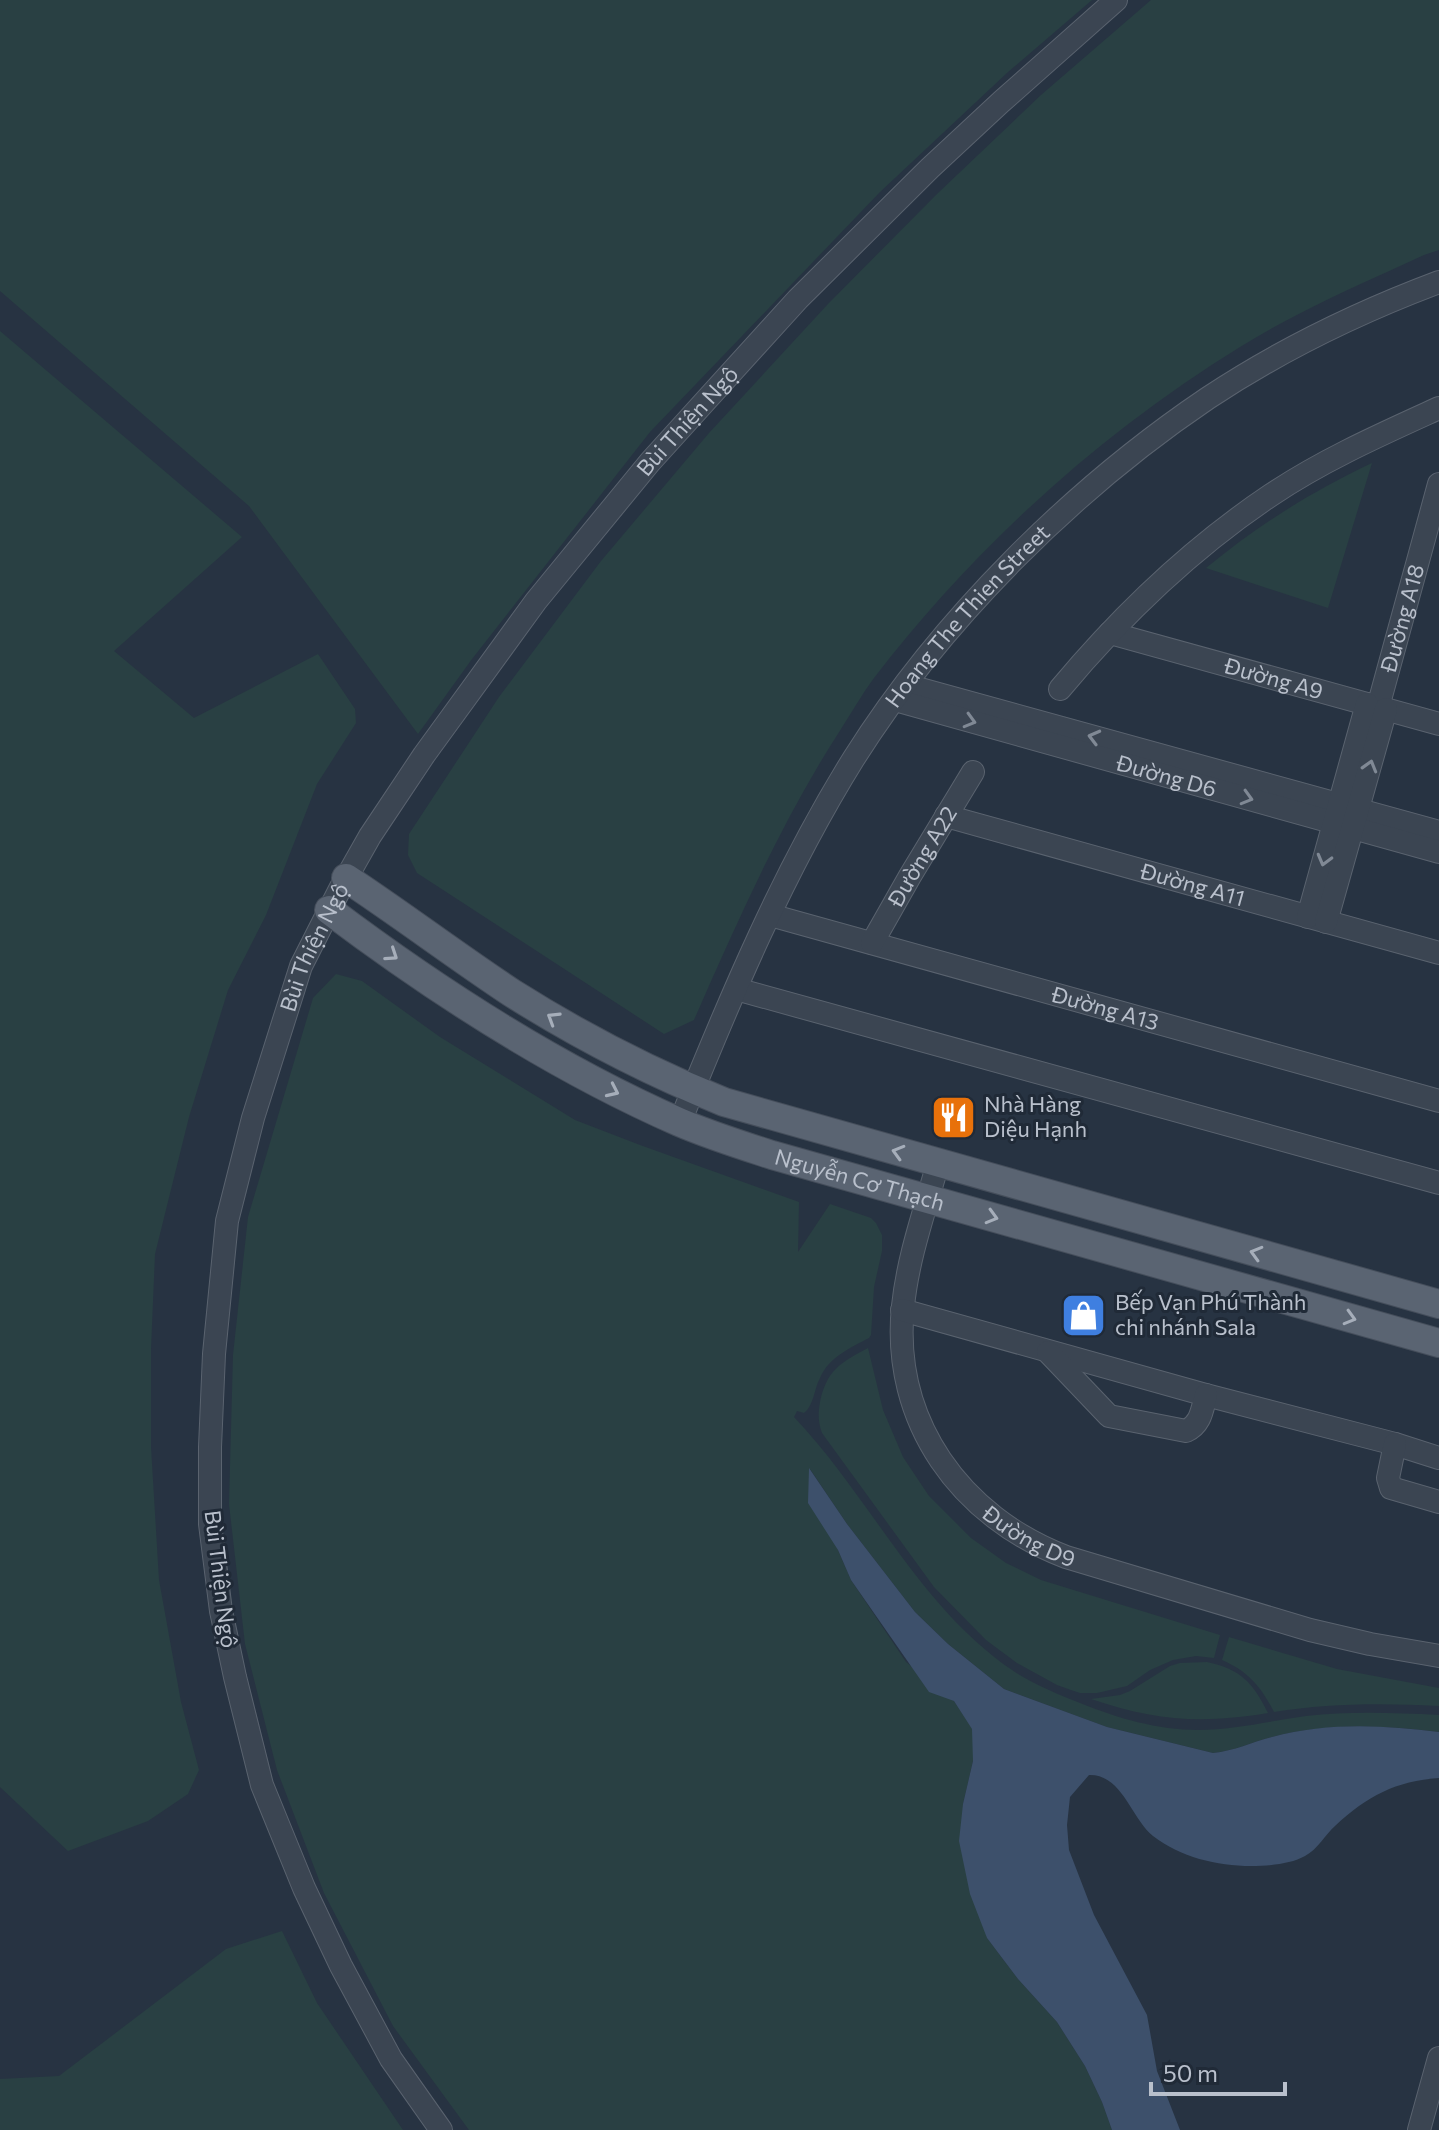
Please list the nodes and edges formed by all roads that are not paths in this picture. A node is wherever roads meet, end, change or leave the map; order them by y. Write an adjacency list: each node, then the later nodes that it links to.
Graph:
1 (1116, 0): 15 (street, Bùi Thiện Ngộ)
2 (1439, 282): 7 (street, Hoang The Thien Street)
3 (1439, 408): 5 (street)
4 (1439, 484): 8 (street, Đường A18)
5 (1110, 633): 6 (street); 8 (street, Đường A9)
6 (1060, 689)
7 (901, 692): 12 (street, Đường D6); 17 (street, Hoang The Thien Street)
8 (1377, 707): 9 (street, Đường A9); 12 (street, Đường A18)
9 (1439, 724)
10 (973, 772): 11 (street, Đường A22)
11 (946, 816): 18 (street, Đường A11); 19 (street, Đường A22)
12 (1346, 816): 13 (street, Đường D6); 14 (street, Đường D6); 18 (street, Đường A18)
13 (1439, 832)
14 (1439, 852)
15 (346, 878): 16 (street, Bùi Thiện Ngộ); 22 (main road, Nguyễn Cơ Thạch, one-way to 15)
16 (329, 910): 24 (main road, Nguyễn Cơ Thạch, one-way to 24); 38 (street, Bùi Thiện Ngộ)
17 (770, 915): 19 (street, Đường A13); 21 (street, Hoang The Thien Street)
18 (1317, 919): 20 (street, Đường A11)
19 (872, 943): 23 (street, Đường A13)
20 (1439, 953)
21 (736, 989): 22 (street, Hoang The Thien Street); 26 (street)
22 (693, 1090): 24 (street, Hoang The Thien Street); 25 (main road, Nguyễn Cơ Thạch, one-way to 22)
23 (1439, 1101)
24 (680, 1122): 27 (main road, Nguyễn Cơ Thạch)
25 (938, 1163): 27 (street, Đường D9); 28 (main road, Nguyễn Cơ Thạch, one-way to 25)
26 (1439, 1183)
27 (928, 1199): 29 (street, Đường D9); 30 (main road, Nguyễn Cơ Thạch, one-way to 30)
28 (1439, 1304)
29 (902, 1310): 31 (street); 36 (street, Đường D9)
30 (1439, 1343)
31 (1047, 1352): 32 (street); 32 (street)
32 (1206, 1395): 33 (street)
33 (1395, 1444): 34 (street); 35 (street)
34 (1439, 1458)
35 (1439, 1502)
36 (1439, 1656)
37 (1439, 2058): 39 (street)
38 (441, 2130)
39 (1419, 2130)

